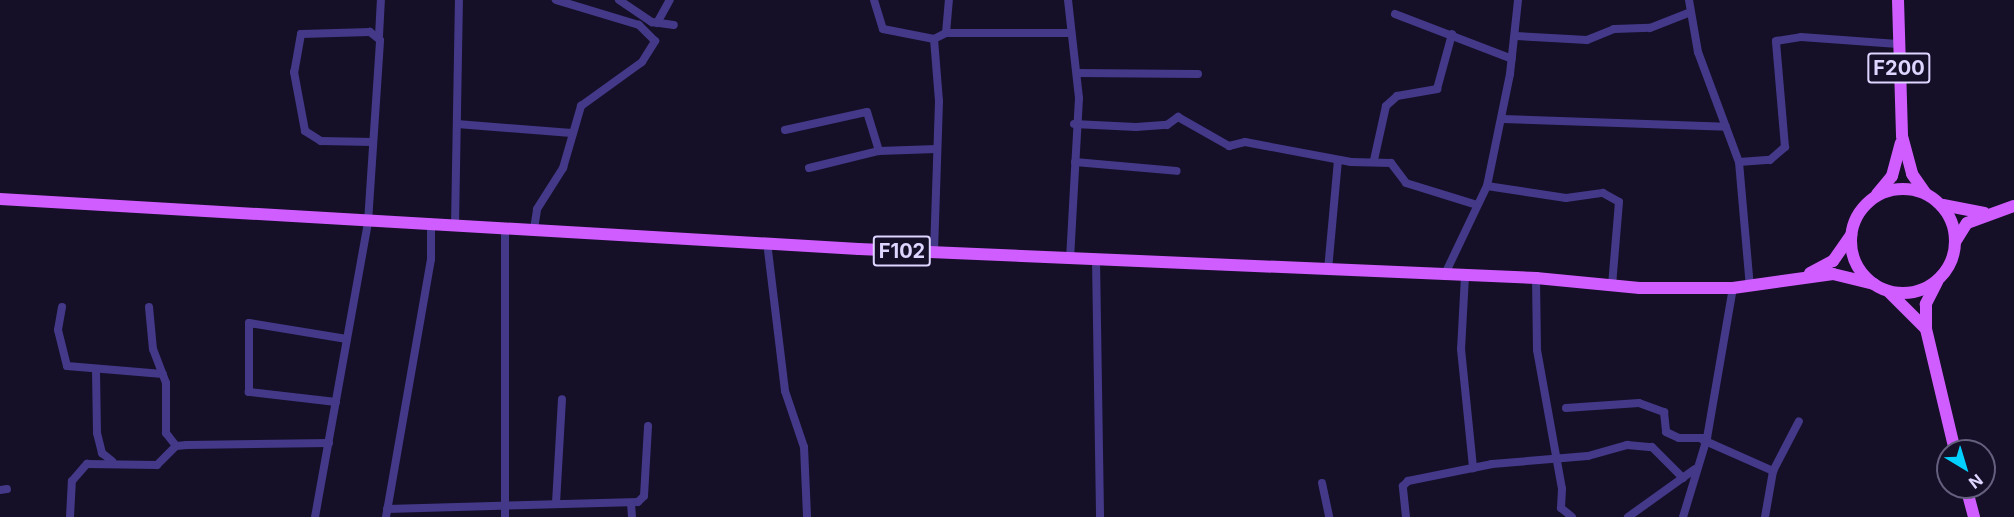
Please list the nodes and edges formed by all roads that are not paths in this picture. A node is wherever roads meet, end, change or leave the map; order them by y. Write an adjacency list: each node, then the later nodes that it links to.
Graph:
1 (381, 0): 20 (street)
2 (459, 0): 28 (street)
3 (555, 0): 12 (street)
4 (619, 0): 15 (street)
5 (670, 0): 15 (street)
6 (874, 0): 22 (street)
7 (949, 0): 17 (street)
8 (1068, 0): 18 (street)
9 (1518, 0): 21 (street)
10 (1689, 0): 13 (street)
11 (1898, 0): 23 (main road, F200)
12 (571, 3): 32 (street)
13 (1688, 12): 21 (street); 30 (street)
14 (1395, 14): 19 (street)
15 (657, 23): 16 (street)
16 (674, 25)
17 (946, 33): 18 (street); 22 (street)
18 (1068, 33): 25 (street)
19 (1452, 34): 24 (street); 38 (street)
20 (379, 36): 34 (street); 34 (street)
21 (1516, 36): 24 (street)
22 (934, 39): 35 (street)
23 (1898, 44): 33 (main road, F200); 40 (street)
24 (1512, 59): 27 (street)
25 (1077, 73): 26 (street); 29 (street)
26 (1198, 74)
27 (1502, 119): 30 (street); 43 (street)
28 (457, 124): 32 (street); 53 (street)
29 (1074, 124): 37 (street); 39 (street)
30 (1726, 127): 40 (street)
31 (784, 130): 36 (street)
32 (572, 133): 55 (street)
33 (1902, 136): 44 (main road, F200); 45 (main road, F200)
34 (373, 142): 51 (street)
35 (936, 149): 36 (street); 59 (street)
36 (879, 151): 41 (street)
37 (1338, 160): 38 (street); 62 (street)
38 (1374, 160): 48 (street)
39 (1076, 162): 42 (street); 60 (street)
40 (1738, 162): 69 (street)
41 (809, 168)
42 (1177, 171)
43 (1487, 186): 48 (street); 68 (street)
44 (1926, 194): 45 (main road); 47 (main road)
45 (1874, 198): 56 (main road)
46 (0, 199): 51 (main road, F102)
47 (1939, 203): 50 (main road); 58 (main road)
48 (1477, 205): 63 (street)
49 (2014, 206): 50 (main road)
50 (1991, 213): 58 (main road)
51 (368, 222): 52 (main road, F102); 75 (street)
52 (431, 225): 53 (main road, F102); 98 (street)
53 (454, 226): 54 (main road, F102)
54 (505, 228): 55 (main road, F102); 95 (street)
55 (534, 229): 57 (main road, F102)
56 (1852, 235): 65 (main road, F102); 70 (main road)
57 (766, 242): 59 (main road, F102); 103 (street)
58 (1955, 243): 67 (main road)
59 (934, 252): 60 (main road, F102)
60 (1070, 257): 61 (main road, F102)
61 (1096, 259): 62 (main road, F102); 104 (street)
62 (1328, 270): 63 (main road, F102)
63 (1444, 276): 64 (main road, F102)
64 (1465, 276): 66 (main road, F102); 89 (street)
65 (1804, 276): 69 (main road, F102); 70 (main road, F102)
66 (1536, 278): 68 (main road, F102); 87 (street)
67 (1939, 278): 70 (main road); 74 (main road)
68 (1612, 286): 71 (main road, F102)
69 (1750, 286): 71 (main road, F102)
70 (1880, 287): 74 (main road)
71 (1733, 288): 83 (street)
72 (62, 307): 76 (street)
73 (149, 307): 77 (street)
74 (1926, 329): 84 (main road)
75 (347, 339): 79 (street); 79 (street)
76 (96, 370): 77 (street); 88 (street)
77 (162, 374): 86 (street)
78 (562, 399): 96 (street)
79 (336, 402): 85 (street)
80 (1566, 408): 83 (street)
81 (1799, 421): 91 (street)
82 (648, 426): 97 (street)
83 (1705, 439): 90 (street); 91 (street)
84 (1952, 439)
85 (329, 442): 86 (street); 100 (street)
86 (176, 446): 88 (street)
87 (1557, 460): 89 (street); 92 (street); 107 (street)
88 (114, 462): 99 (street)
89 (1473, 468): 106 (street)
90 (1695, 469): 92 (street); 109 (street)
91 (1773, 471): 110 (street)
92 (1683, 478): 108 (street)
93 (1322, 483): 105 (street)
94 (1969, 499): 111 (main road)
95 (506, 502): 96 (street); 98 (street); 101 (street)
96 (556, 503): 97 (street)
97 (631, 503): 102 (street)
98 (387, 513)
99 (70, 517)
100 (315, 517)
101 (505, 517)
102 (632, 517)
103 (807, 517)
104 (1100, 517)
105 (1329, 517)
106 (1406, 517)
107 (1572, 517)
108 (1628, 517)
109 (1683, 517)
110 (1765, 517)
111 (1974, 517)

